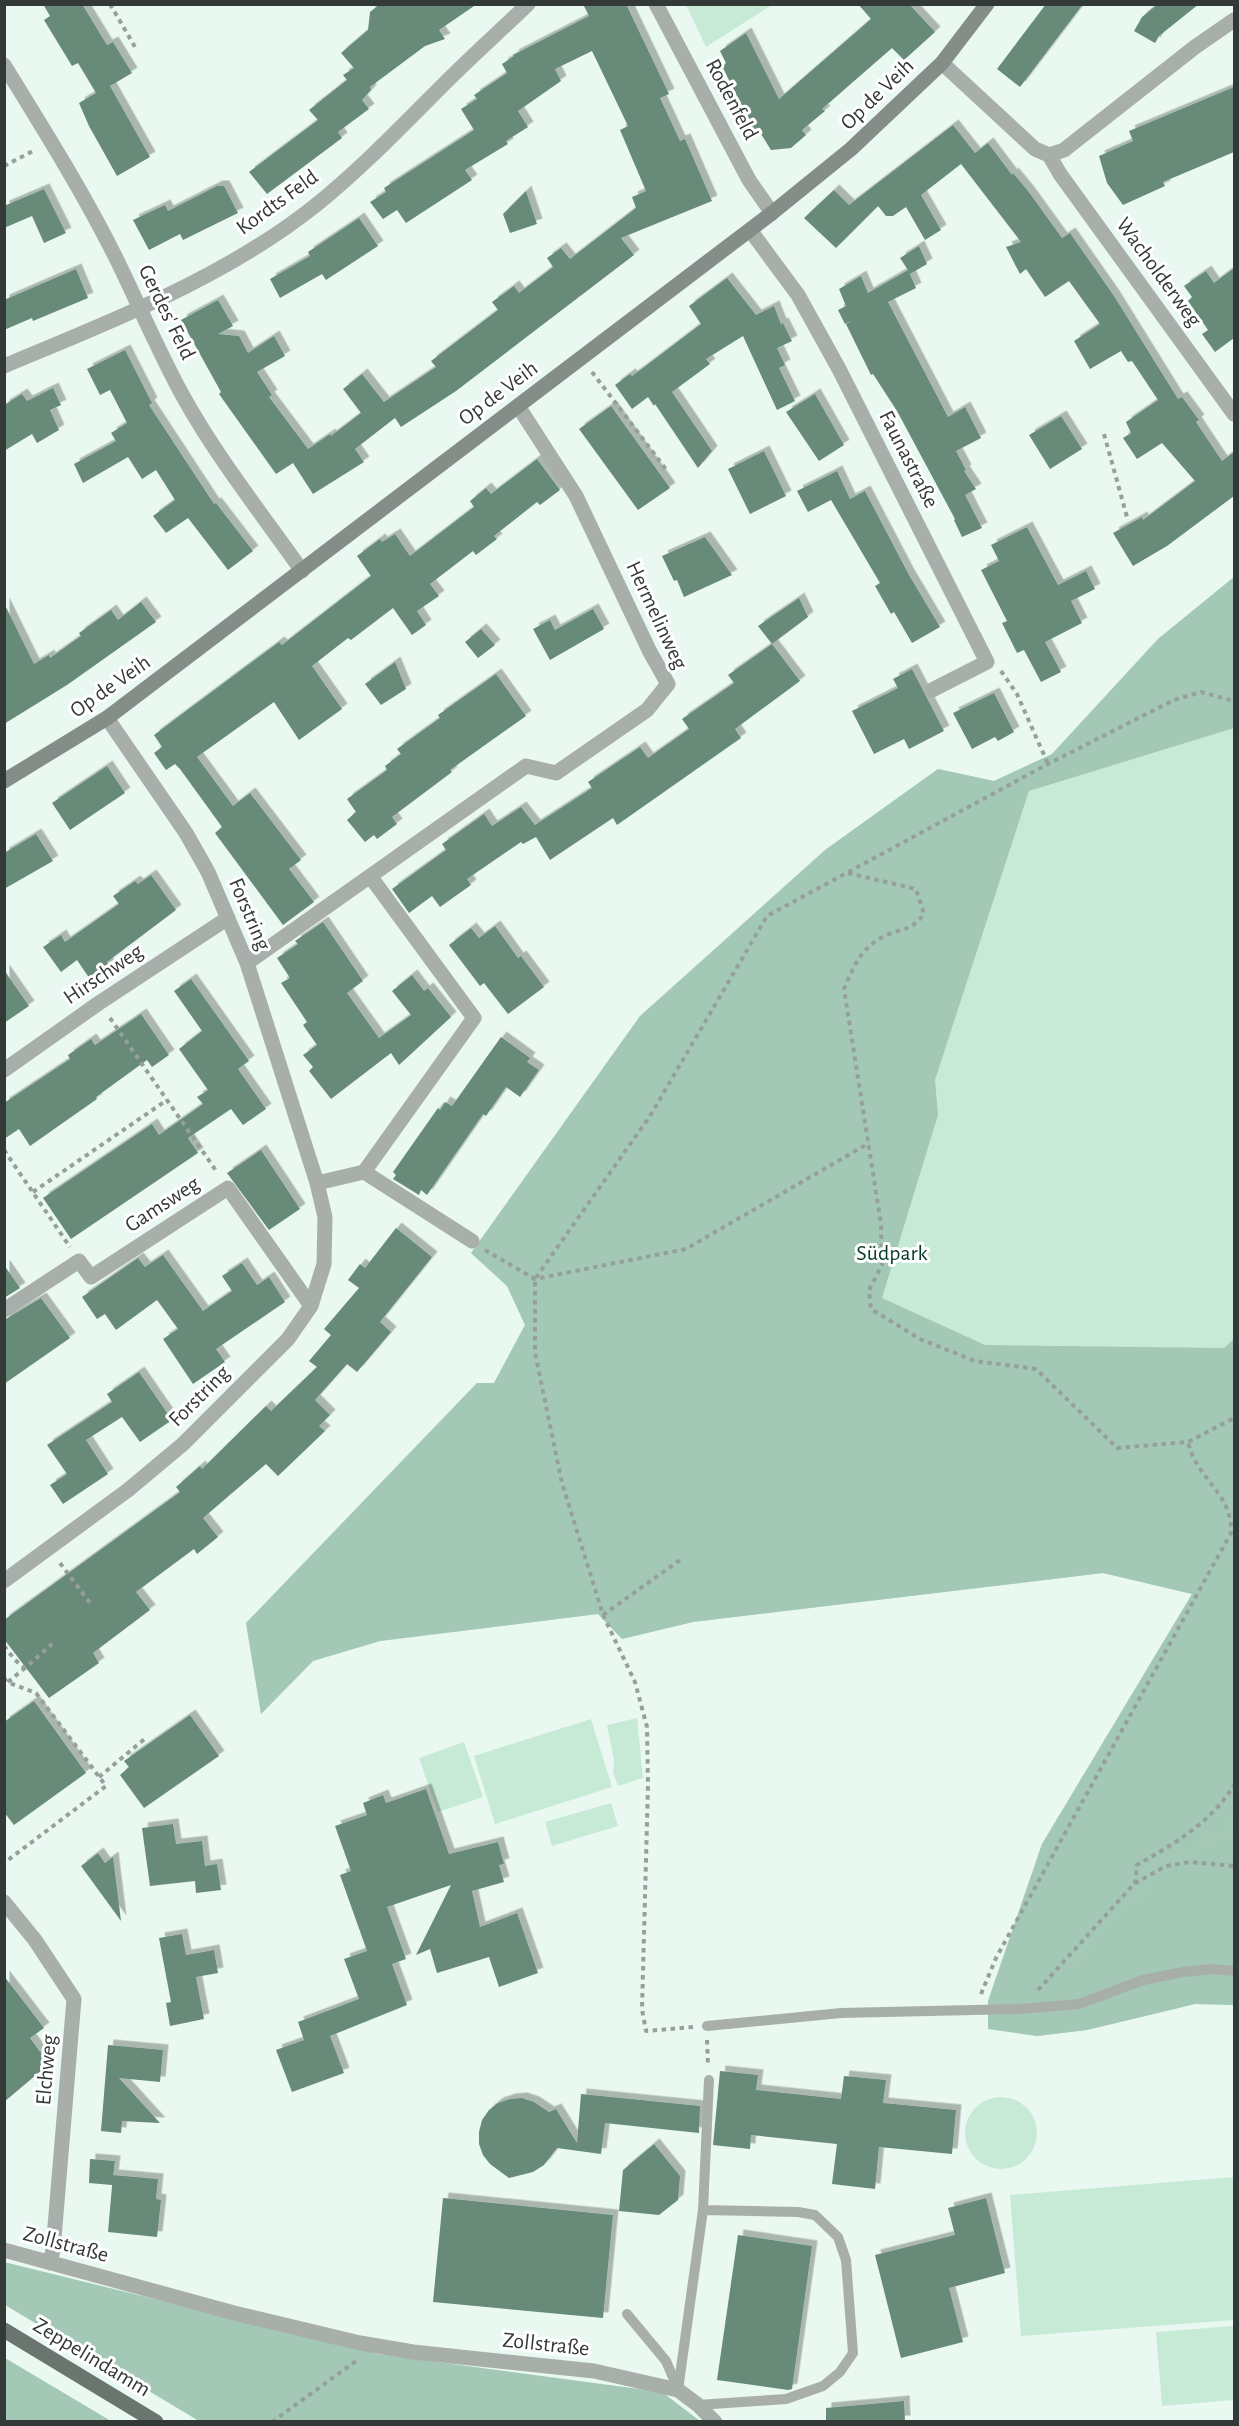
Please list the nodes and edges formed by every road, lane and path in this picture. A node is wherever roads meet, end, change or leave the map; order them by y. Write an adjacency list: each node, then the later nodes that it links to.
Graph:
1 (110, 4): 6 (path)
2 (528, 4): 14 (street, Kordts Feld)
3 (656, 4): 12 (street, Rodenfeld)
4 (987, 4): 7 (street, Op de Veih)
5 (1234, 20): 10 (street)
6 (135, 47)
7 (942, 63): 10 (street, Wacholderweg); 12 (street, Op de Veih)
8 (4, 65): 9 (street, Gerdes' Feld)
9 (51, 141): 11 (path); 14 (street, Gerdes' Feld)
10 (1049, 155): 18 (street, Wacholderweg)
11 (4, 166)
12 (772, 213): 13 (street, Op de Veih)
13 (750, 230): 15 (street, Op de Veih); 23 (street, Faunastraße)
14 (140, 309): 16 (street, Kordts Feld); 22 (street, Gerdes' Feld)
15 (581, 358): 17 (street, Op de Veih); 20 (path)
16 (4, 366)
17 (518, 406): 22 (street, Op de Veih); 30 (street, Hermelinweg)
18 (1234, 414)
19 (1104, 434): 21 (path)
20 (668, 472)
21 (1127, 517)
22 (302, 571): 26 (street, Op de Veih)
23 (987, 662): 24 (street); 27 (path)
24 (932, 690)
25 (1234, 701): 27 (path)
26 (107, 718): 28 (street, Op de Veih); 31 (street, Forstring)
27 (1048, 764): 29 (path)
28 (4, 781)
29 (848, 873): 36 (path); 44 (path)
30 (370, 876): 32 (street, Hermelinweg); 38 (street)
31 (228, 918): 32 (street, Forstring); 33 (street, Hirschweg)
32 (247, 963): 39 (street, Forstring)
33 (99, 1003): 34 (street, Hirschweg); 35 (path)
34 (4, 1070)
35 (167, 1100): 40 (path); 41 (path)
36 (868, 1143): 44 (path); 48 (path)
37 (4, 1150): 41 (path)
38 (364, 1172): 39 (street); 42 (street)
39 (317, 1183): 45 (street, Forstring)
40 (228, 1188): 43 (street, Gamsweg); 45 (street, Gamsweg)
41 (33, 1192): 43 (path)
42 (472, 1241): 44 (path)
43 (79, 1261): 46 (street)
44 (536, 1279): 53 (path)
45 (310, 1306): 49 (street, Forstring)
46 (4, 1311)
47 (1234, 1418): 48 (path)
48 (1188, 1442): 67 (path)
49 (49, 1548): 51 (street, Forstring); 52 (path)
50 (680, 1560): 53 (path)
51 (4, 1581)
52 (90, 1603)
53 (603, 1615): 68 (path)
54 (52, 1644): 56 (path)
55 (4, 1646): 56 (path)
56 (26, 1668): 57 (path)
57 (6, 1680): 59 (path)
58 (147, 1737): 59 (path)
59 (99, 1776): 61 (path)
60 (1234, 1785): 63 (path)
61 (4, 1863)
62 (1234, 1866): 63 (path)
63 (1134, 1884): 66 (path)
64 (4, 1902): 72 (street, Elchweg)
65 (1234, 1971): 66 (lane)
66 (1021, 2009): 67 (lane)
67 (978, 2010): 68 (lane)
68 (707, 2026): 69 (path)
69 (709, 2080): 70 (lane)
70 (703, 2210): 76 (lane); 77 (lane)
71 (4, 2250): 72 (street, Zollstraße)
72 (50, 2263): 75 (street, Zollstraße)
73 (627, 2314): 76 (lane)
74 (4, 2330): 78 (main road, Zeppelindamm)
75 (360, 2343): 76 (street, Zollstraße); 79 (path)
76 (678, 2390): 77 (street, Zollstraße)
77 (698, 2405): 80 (street, Zollstraße)
78 (156, 2421)
79 (272, 2421)
80 (715, 2421)

